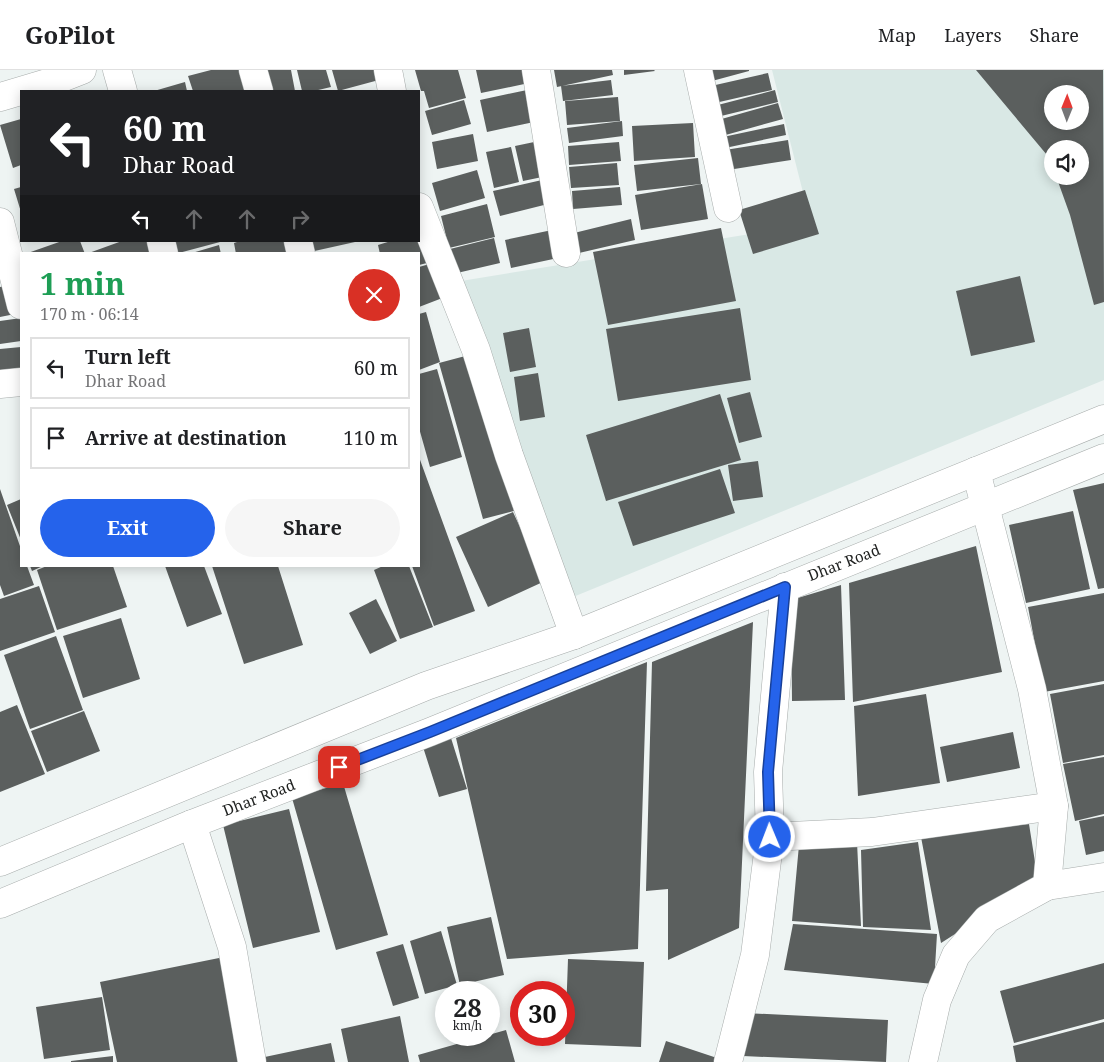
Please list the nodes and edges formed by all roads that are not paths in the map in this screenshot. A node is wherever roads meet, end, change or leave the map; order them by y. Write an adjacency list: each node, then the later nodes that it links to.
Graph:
1 (82, 70): 7 (street)
2 (117, 70): 8 (street)
3 (253, 70): 9 (street)
4 (388, 70): 10 (street)
5 (536, 70): 16 (street)
6 (698, 70): 13 (street)
7 (24, 90)
8 (123, 90)
9 (259, 90)
10 (392, 90)
11 (20, 91): 12 (street)
12 (0, 97)
13 (728, 208)
14 (420, 210): 25 (street)
15 (0, 222): 17 (street)
16 (566, 253)
17 (20, 301)
18 (20, 382): 19 (street)
19 (0, 384)
20 (1104, 419): 22 (street)
21 (1104, 458): 23 (street, Dhar Road)
22 (976, 471): 23 (street); 25 (street)
23 (986, 508): 24 (street, Dhar Road); 26 (street)
24 (785, 587): 27 (street, Dhar Road); 28 (street)
25 (574, 635): 29 (street)
26 (1054, 806): 28 (street); 31 (street)
27 (192, 824): 32 (street, Dhar Road); 33 (street)
28 (770, 837): 34 (street)
29 (0, 862)
30 (1104, 876): 31 (street)
31 (1048, 886): 35 (street)
32 (0, 904)
33 (252, 1062)
34 (728, 1062)
35 (923, 1062)

